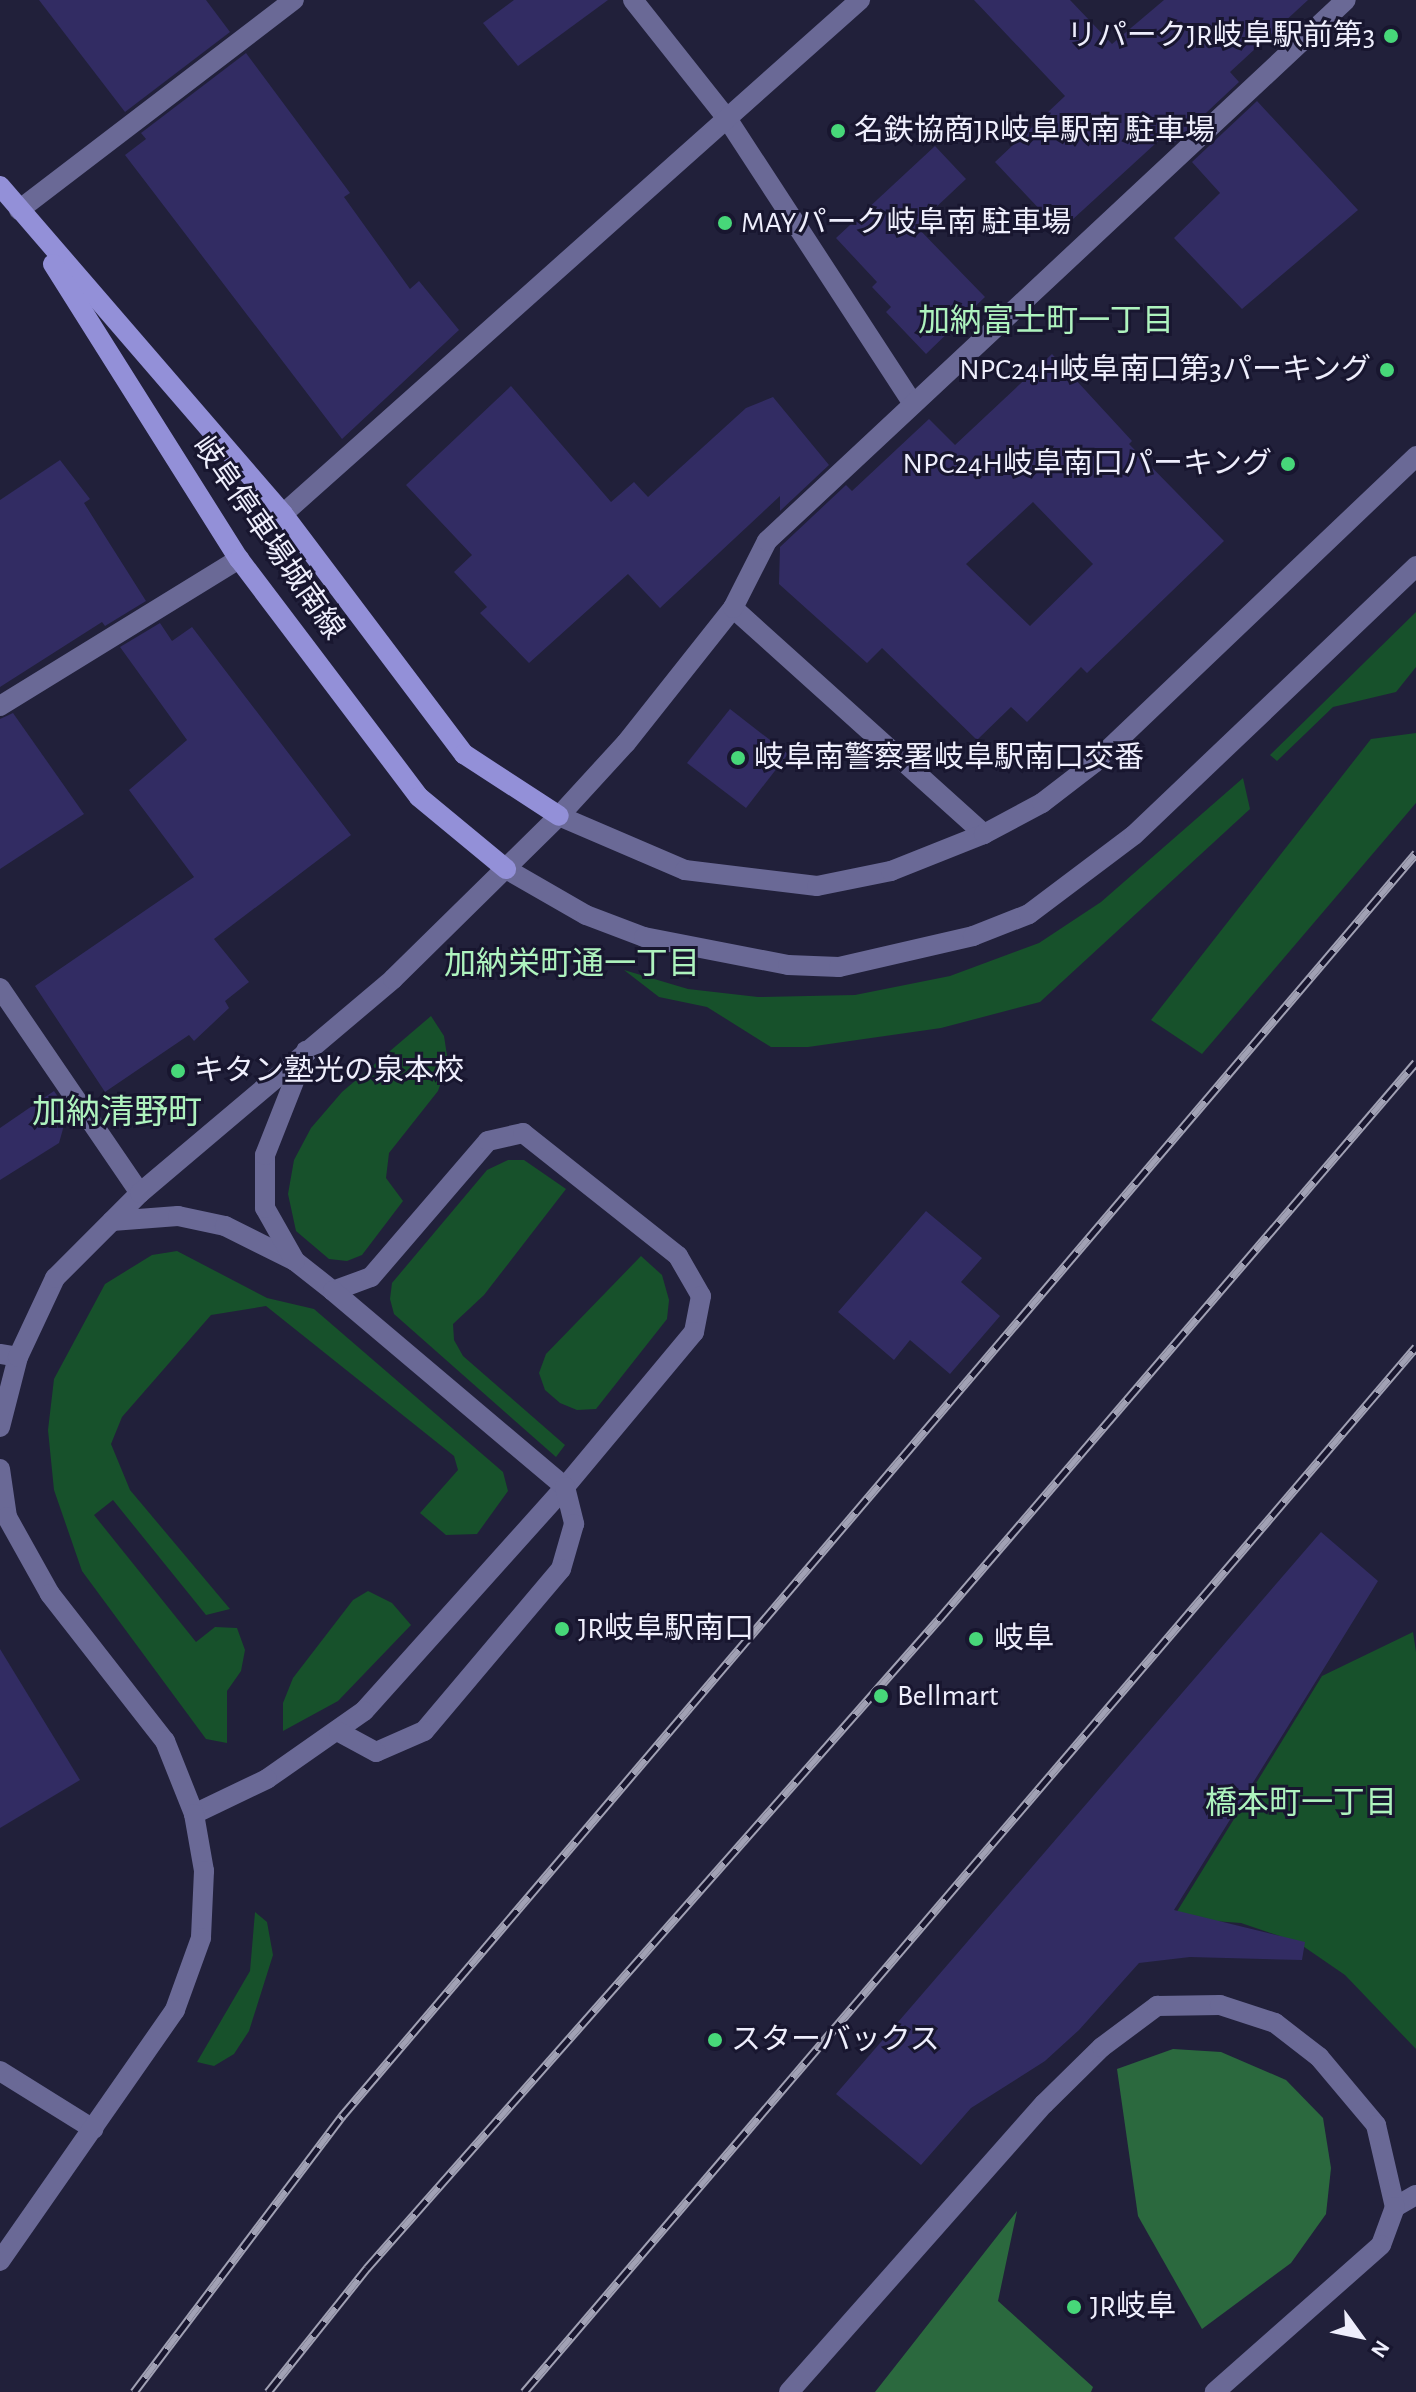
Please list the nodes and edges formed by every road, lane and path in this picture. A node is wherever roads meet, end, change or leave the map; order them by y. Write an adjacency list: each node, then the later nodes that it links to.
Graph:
1 (294, 0): 7 (street)
2 (633, 0): 5 (street)
3 (860, 0): 5 (street)
4 (1346, 0): 8 (street)
5 (728, 120): 8 (street); 10 (street)
6 (0, 186): 7 (main road, 岐阜停車場城南線)
7 (19, 210): 10 (main road, 岐阜停車場城南線); 11 (main road, 岐阜停車場城南線)
8 (913, 404): 13 (street)
9 (1416, 456): 16 (street)
10 (283, 514): 15 (main road, 岐阜停車場城南線)
11 (239, 559): 14 (street); 17 (main road, 岐阜停車場城南線)
12 (1416, 566): 17 (street)
13 (733, 608): 15 (street); 16 (street)
14 (0, 706)
15 (559, 816): 16 (street); 17 (street)
16 (984, 834)
17 (506, 869): 19 (street)
18 (0, 988): 20 (street)
19 (306, 1051): 20 (street); 22 (street)
20 (140, 1193): 21 (street)
21 (112, 1221): 22 (street); 24 (street)
22 (295, 1261): 23 (street)
23 (333, 1291): 27 (street); 27 (street)
24 (9, 1356): 25 (street)
25 (0, 1427)
26 (0, 1469): 28 (street)
27 (565, 1487): 29 (street); 29 (street)
28 (3, 1523): 30 (street)
29 (339, 1732): 30 (street)
30 (194, 1814): 32 (street)
31 (0, 2071): 32 (street)
32 (93, 2129): 35 (street)
33 (1416, 2195): 34 (street)
34 (1395, 2207): 36 (street); 37 (street)
35 (0, 2261)
36 (789, 2392)
37 (1215, 2392)

